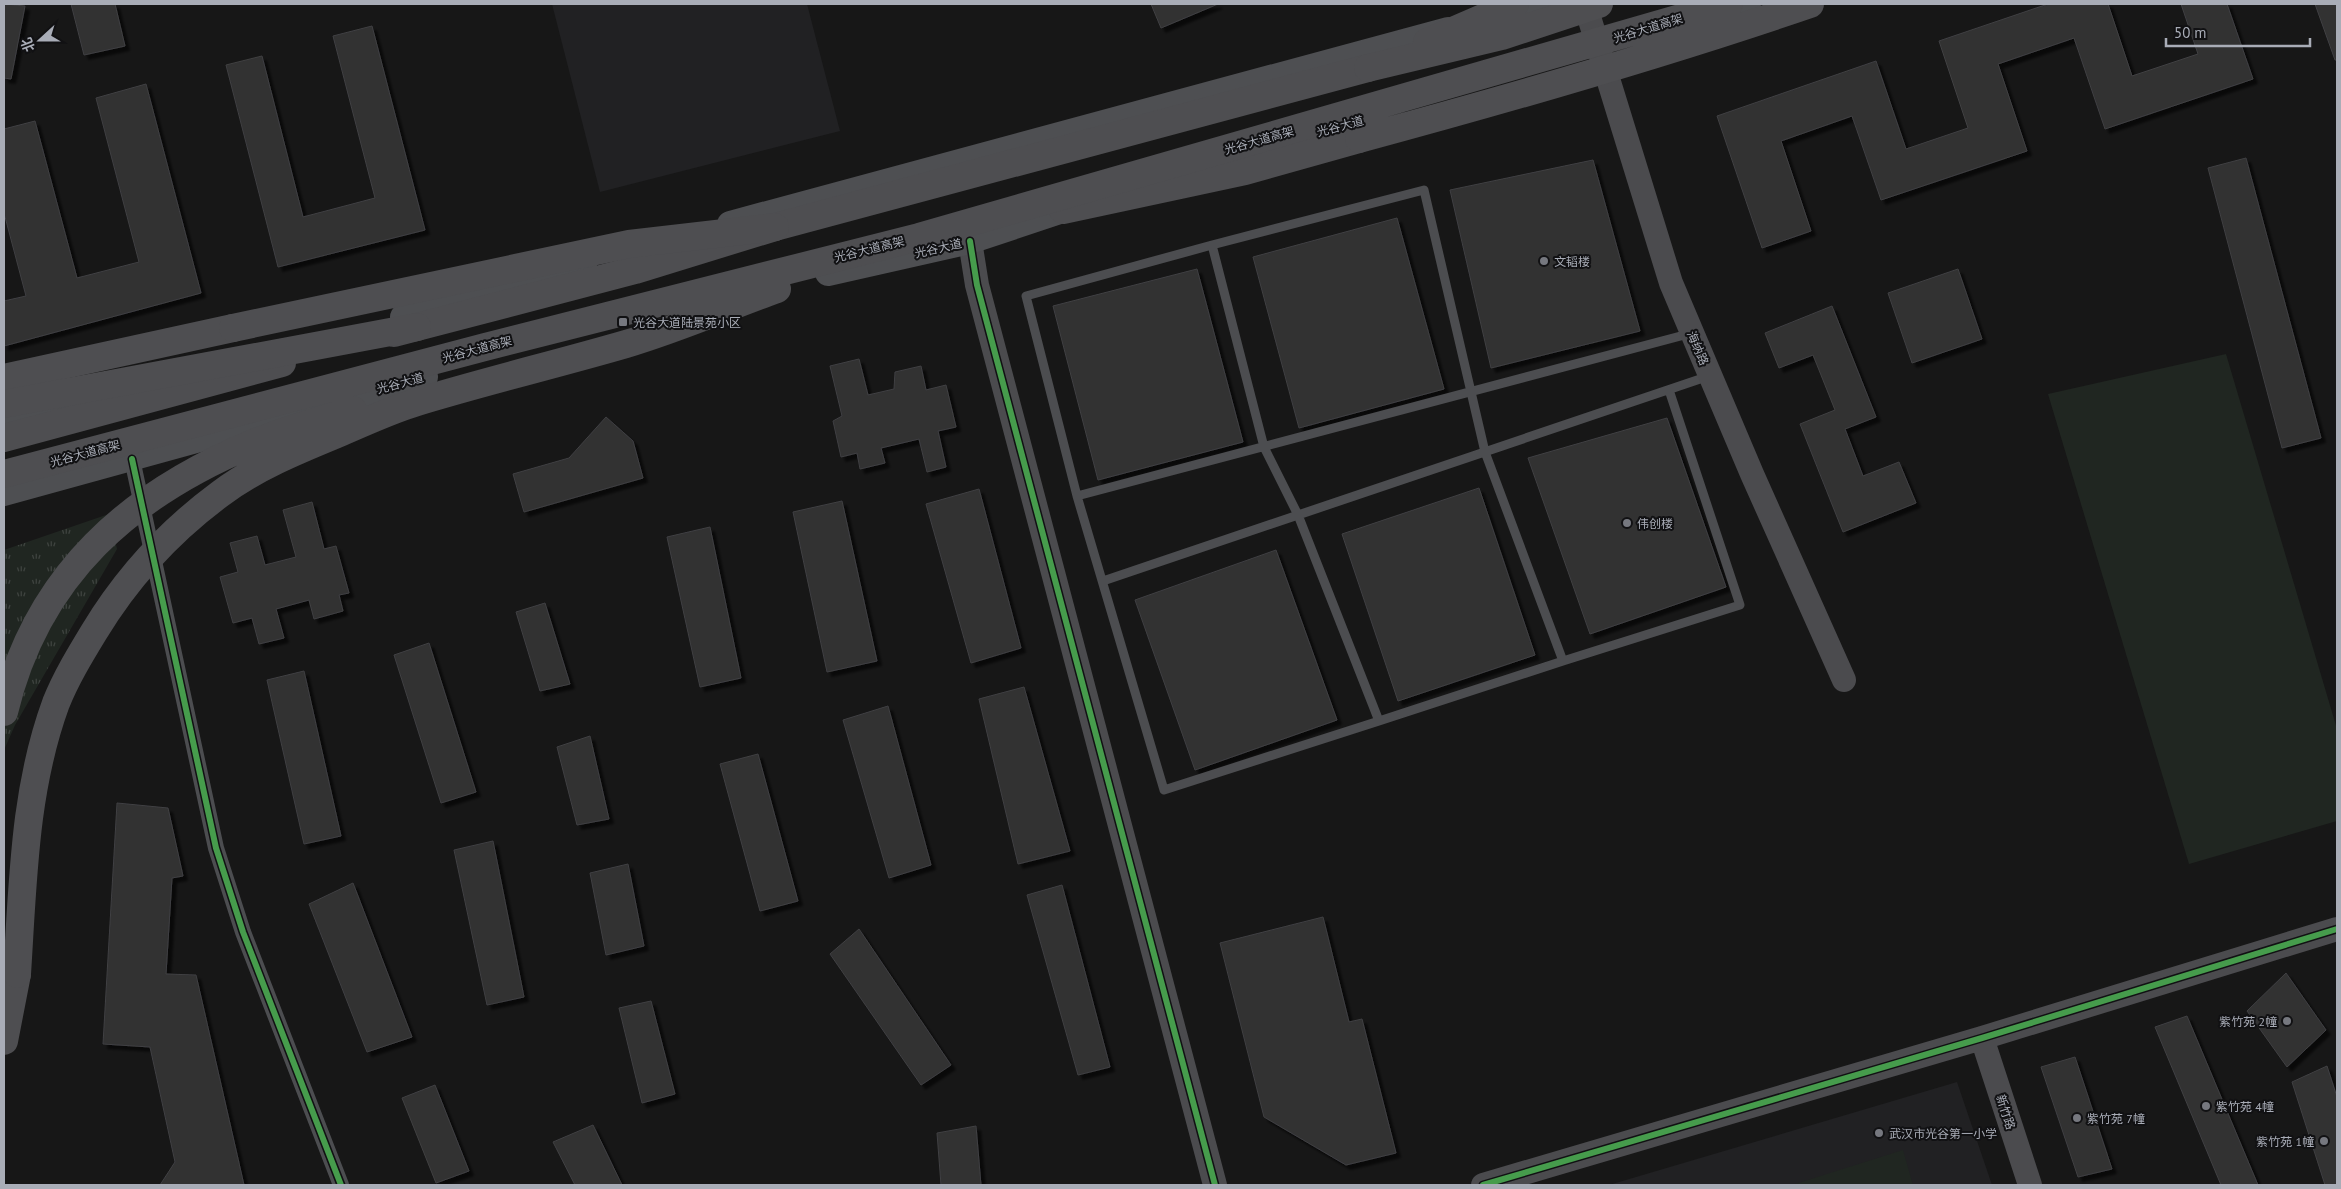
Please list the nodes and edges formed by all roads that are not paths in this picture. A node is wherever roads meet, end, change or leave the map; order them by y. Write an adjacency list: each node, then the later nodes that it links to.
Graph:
1 (1515, 4): 9 (highway, bridge)
2 (1545, 4): 22 (main road)
3 (1585, 4): 8 (street, 海纳路)
4 (1600, 4): 9 (highway, bridge)
5 (1729, 4): 12 (highway, 光谷大道高架, bridge)
6 (1748, 4): 8 (main road, 光谷大道)
7 (1810, 4): 10 (highway, bridge)
8 (1601, 52): 10 (main road, 光谷大道); 16 (street, 海纳路)
9 (1368, 68): 11 (highway)
10 (1063, 210): 13 (main road, 光谷大道)
11 (774, 227): 15 (highway, bridge); 18 (highway, bridge)
12 (919, 237): 27 (highway, 光谷大道高架, bridge); 34 (highway, bridge); 38 (highway, bridge)
13 (970, 241): 26 (main road, 光谷大道); 40 (street)
14 (1212, 245): 20 (lane); 24 (lane); 29 (lane)
15 (417, 327): 21 (highway, bridge); 23 (highway, bridge)
16 (1692, 333): 17 (street, 海纳路); 20 (lane)
17 (1710, 376): 19 (lane); 33 (street, 海纳路)
18 (4, 378)
19 (1669, 390): 25 (lane); 32 (lane)
20 (1470, 392): 24 (lane); 25 (lane)
21 (4, 404)
22 (4, 421)
23 (4, 438)
24 (1264, 446): 29 (lane); 30 (lane)
25 (1485, 452): 30 (lane); 32 (lane)
26 (132, 459): 28 (main road, 光谷大道); 39 (street)
27 (4, 474)
28 (4, 493)
29 (1077, 496): 31 (lane)
30 (1298, 515): 31 (lane); 35 (lane)
31 (1103, 581): 35 (lane)
32 (1563, 661): 35 (lane)
33 (1844, 680)
34 (4, 712)
35 (1379, 721)
36 (2337, 929): 37 (street)
37 (1982, 1038): 41 (street); 42 (street, 新竹路)
38 (4, 1041)
39 (341, 1185)
40 (1215, 1185)
41 (1482, 1185)
42 (2030, 1185)

